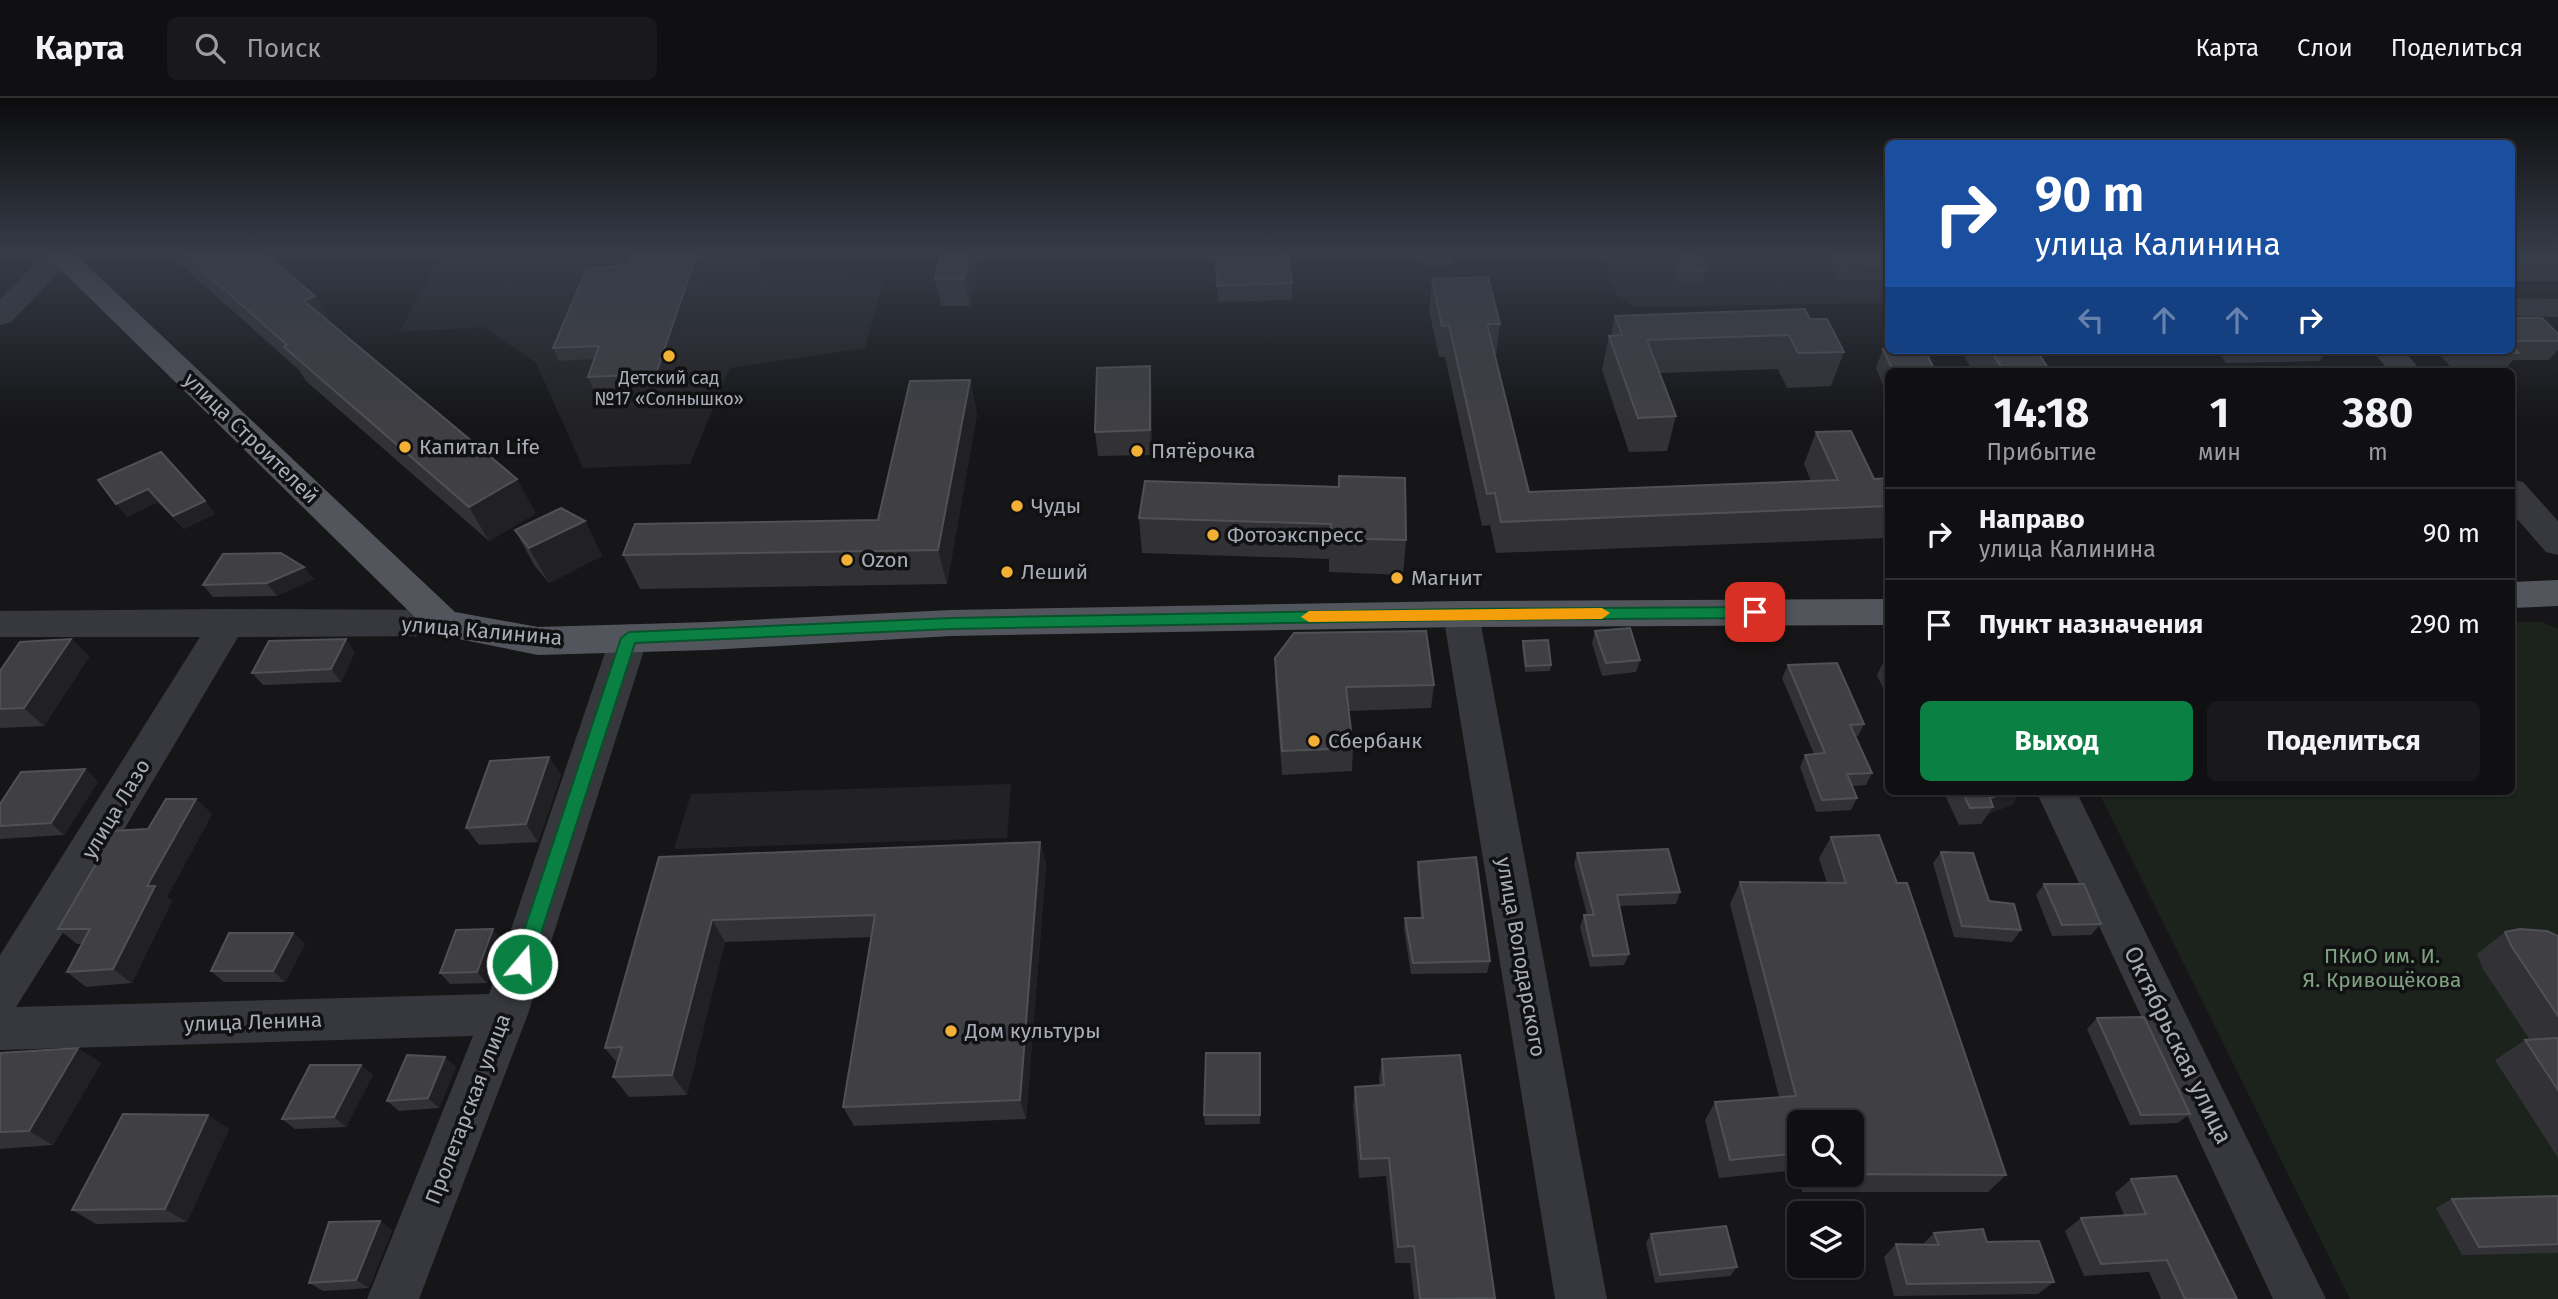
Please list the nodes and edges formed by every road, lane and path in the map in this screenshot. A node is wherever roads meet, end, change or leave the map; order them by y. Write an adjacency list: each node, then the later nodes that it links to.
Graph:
1 (116, 309): 11 (main road, улица Строителей)
2 (2391, 354): 3 (street)
3 (2403, 368)
4 (2515, 495): 5 (street)
5 (2558, 543)
6 (2558, 593): 7 (main road)
7 (2515, 595)
8 (1885, 612): 9 (main road, улица Калинина)
9 (1461, 614): 13 (main road, улица Калинина); 19 (street, улица Володарского)
10 (228, 622): 11 (street, улица Калинина); 12 (street, улица Калинина); 15 (street, улица Лазо)
11 (444, 623): 13 (main road, улица Калинина)
12 (0, 624)
13 (629, 638): 16 (street, Пролетарская улица)
14 (2058, 795): 20 (street, Октябрьская улица)
15 (0, 993)
16 (505, 1014): 17 (street, улица Ленина); 18 (street, Пролетарская улица)
17 (0, 1029)
18 (393, 1299)
19 (1581, 1299)
20 (2300, 1299)

